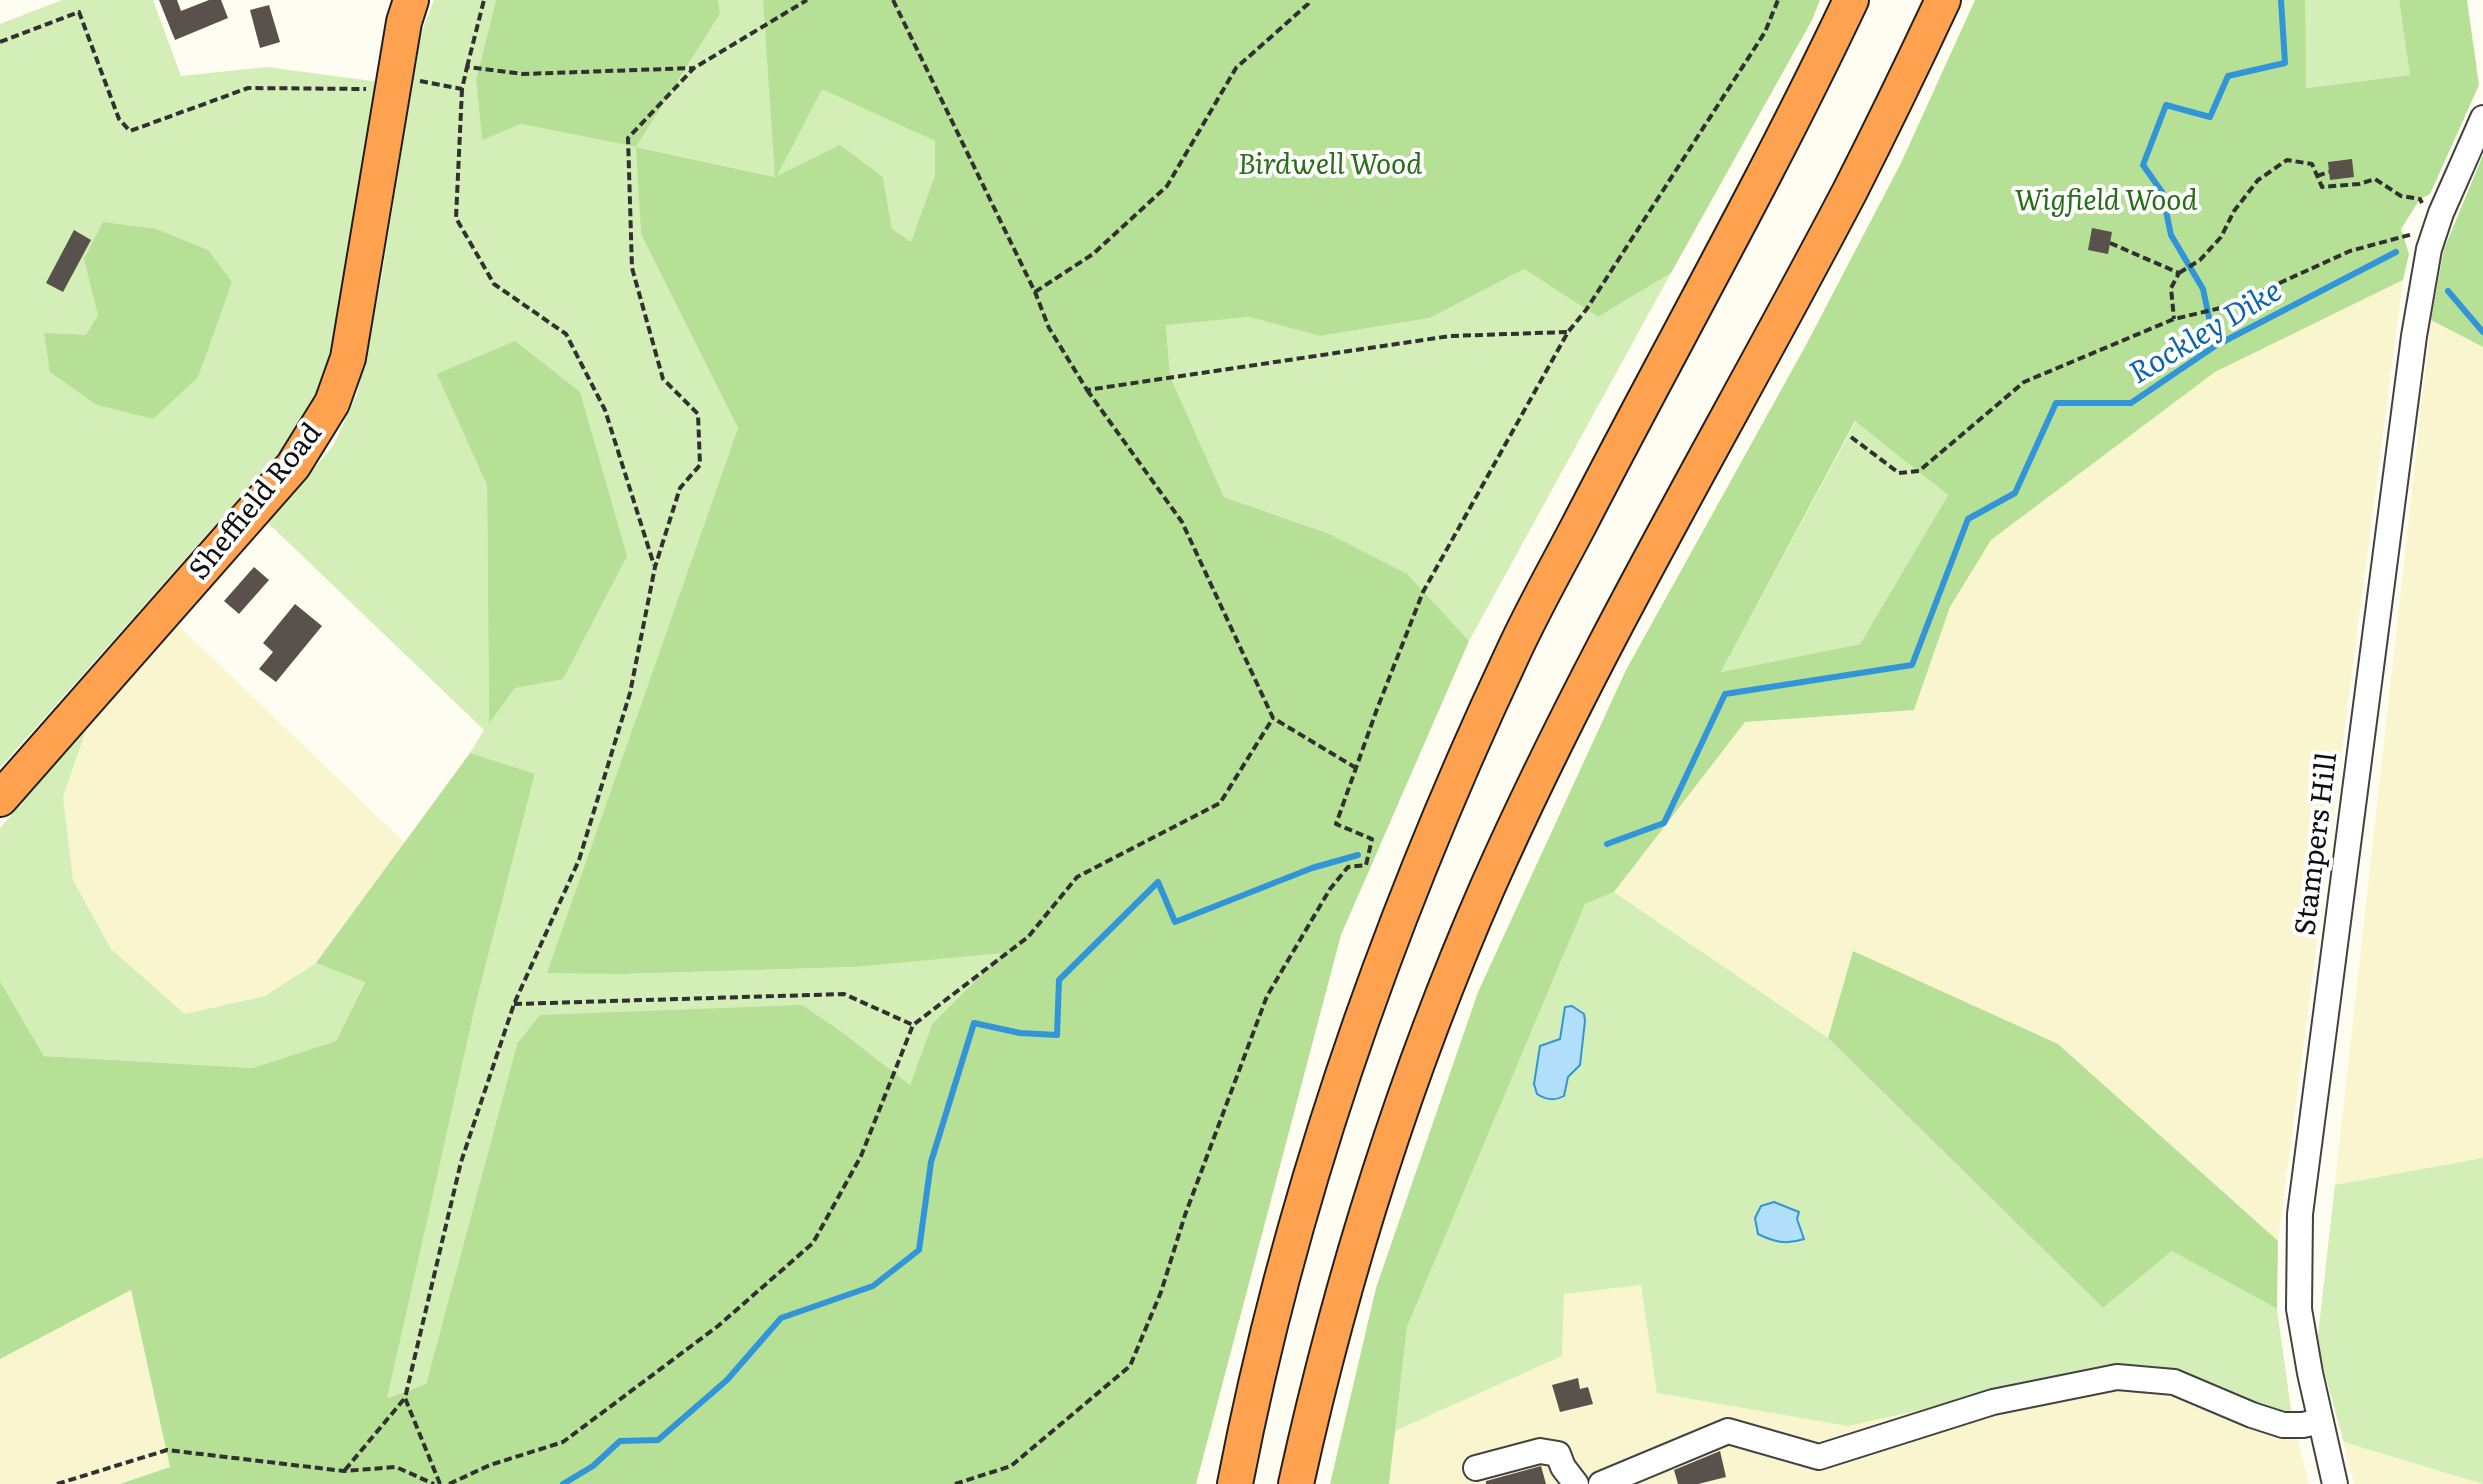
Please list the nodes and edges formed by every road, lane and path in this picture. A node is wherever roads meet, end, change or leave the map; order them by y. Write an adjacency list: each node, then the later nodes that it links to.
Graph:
1 (411, 0): 12 (highway, Sheffield Road)
2 (484, 0): 10 (path)
3 (807, 0): 11 (path)
4 (893, 0): 20 (path)
5 (1309, 0): 20 (path)
6 (1778, 0): 22 (path)
7 (1851, 0): 40 (highway)
8 (1943, 0): 41 (highway)
9 (0, 42): 12 (path)
10 (467, 67): 11 (path); 13 (path)
11 (694, 68): 25 (path)
12 (394, 80): 13 (path); 28 (highway, Sheffield Road)
13 (462, 89): 25 (path)
14 (2483, 118): 17 (street, Stampers Hill)
15 (2329, 172): 16 (path)
16 (2317, 176): 17 (path); 19 (path)
17 (2438, 221): 21 (path); 32 (street, Stampers Hill)
18 (2110, 243): 19 (path)
19 (2179, 273): 21 (path)
20 (1035, 292): 23 (path)
21 (2174, 319): 24 (path)
22 (1568, 332): 23 (path); 27 (path)
23 (1087, 390): 26 (path)
24 (1851, 437)
25 (655, 567): 29 (path)
26 (1273, 718): 27 (path); 30 (path)
27 (1356, 768): 39 (path)
28 (0, 799)
29 (514, 1004): 30 (path); 31 (path)
30 (913, 1025): 38 (path)
31 (405, 1398): 34 (path); 37 (path)
32 (2321, 1421): 43 (street); 44 (street, Stampers Hill)
33 (1476, 1468): 42 (street)
34 (344, 1471): 35 (path); 36 (path)
35 (57, 1484)
36 (434, 1484)
37 (440, 1484)
38 (449, 1484)
39 (955, 1484)
40 (1235, 1484)
41 (1296, 1484)
42 (1576, 1484)
43 (1601, 1484)
44 (2335, 1484)

